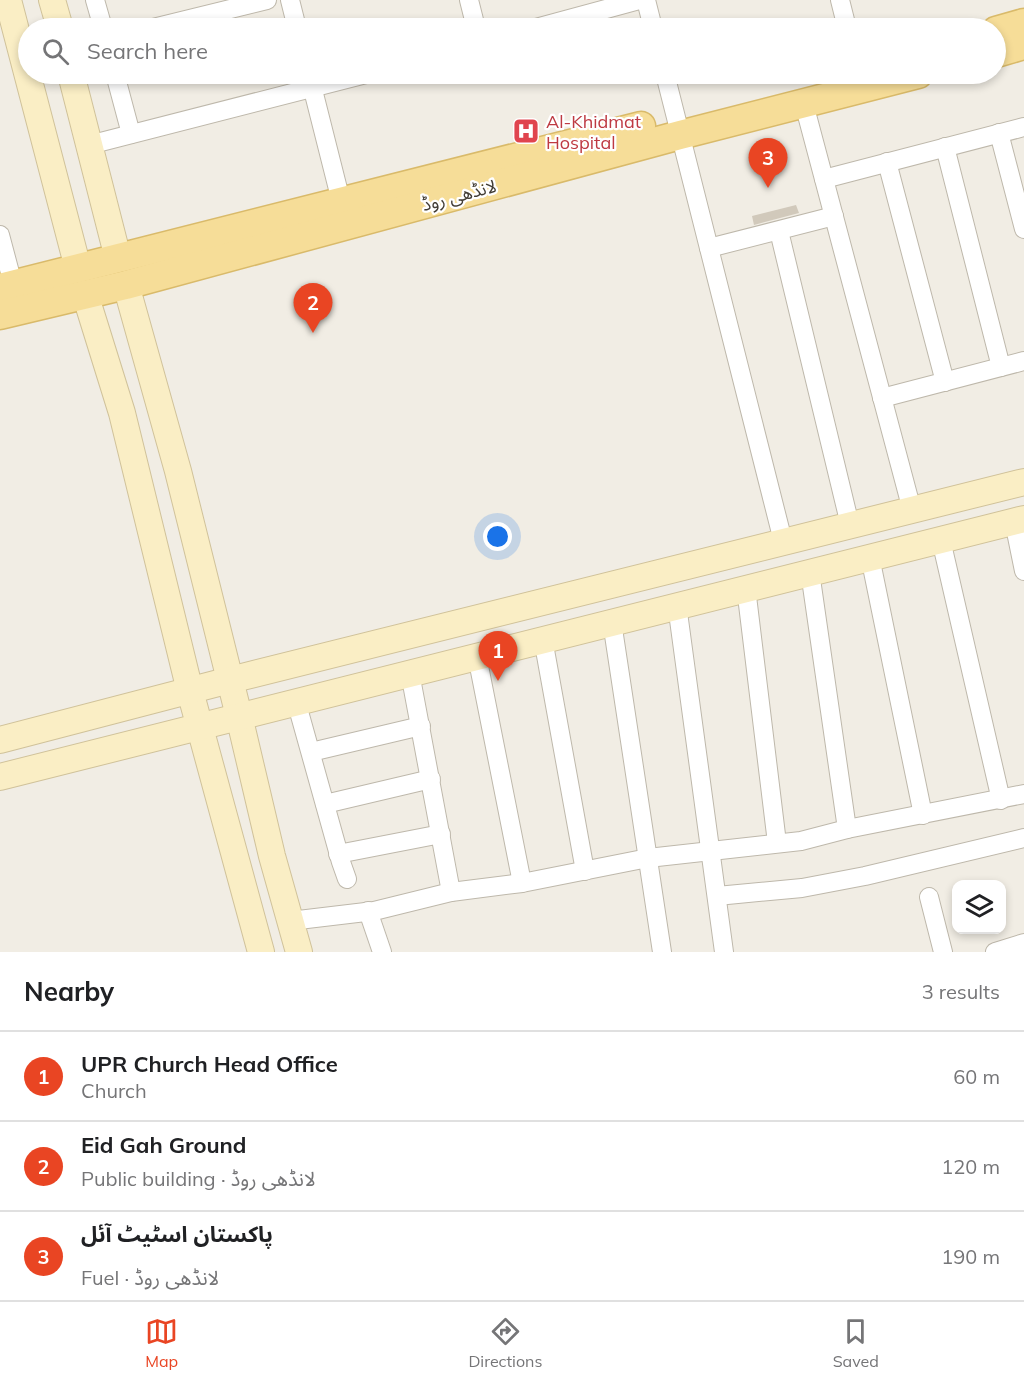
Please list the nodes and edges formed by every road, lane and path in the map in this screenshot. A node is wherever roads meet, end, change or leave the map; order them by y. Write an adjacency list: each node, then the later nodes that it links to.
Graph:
1 (8, 0): 20 (street)
2 (52, 0): 10 (street)
3 (95, 0): 11 (street)
4 (267, 0): 12 (street)
5 (290, 0): 13 (street)
6 (469, 0): 14 (street)
7 (639, 0): 15 (street)
8 (646, 0): 16 (street)
9 (840, 0): 17 (street)
10 (57, 18)
11 (100, 18)
12 (194, 18)
13 (294, 18)
14 (474, 18)
15 (573, 18)
16 (651, 18)
17 (845, 18)
18 (1024, 23): 19 (main road)
19 (1006, 28)
20 (18, 38)
21 (1024, 45): 22 (main road)
22 (1006, 50)
23 (30, 84): 47 (street)
24 (74, 84): 36 (street)
25 (118, 84): 35 (street)
26 (297, 84): 35 (street)
27 (311, 84): 40 (street)
28 (668, 84): 32 (street)
29 (814, 84): 32 (main road, لانڈھی روڈ)
30 (880, 84): 31 (main road, لانڈھی روڈ)
31 (804, 104): 32 (main road, لانڈھی روڈ); 39 (street)
32 (678, 126): 40 (main road, لانڈھی روڈ); 45 (street); 48 (main road, لانڈھی روڈ)
33 (1024, 127): 34 (street)
34 (999, 133): 37 (street); 42 (street)
35 (131, 134): 36 (street)
36 (89, 145): 46 (street)
37 (945, 147): 38 (street); 52 (street)
38 (887, 162): 39 (street); 53 (street)
39 (824, 179): 41 (street)
40 (341, 201): 46 (main road, لانڈھی روڈ)
41 (834, 216): 43 (street); 54 (street)
42 (1024, 229)
43 (779, 231): 45 (street); 58 (street)
44 (0, 235): 49 (street)
45 (709, 248): 60 (street)
46 (117, 258): 47 (main road, لانڈھی روڈ)
47 (81, 281): 48 (main road, لانڈھی روڈ); 49 (main road, لانڈھی روڈ); 50 (main road, لانڈھی روڈ); 72 (street)
48 (126, 285): 71 (street)
49 (7, 286)
50 (0, 315)
51 (1024, 362): 52 (street)
52 (1001, 367): 53 (street)
53 (945, 382): 54 (street)
54 (882, 398): 56 (street)
55 (1024, 482): 56 (street)
56 (912, 510): 58 (street)
57 (1019, 520): 59 (street); 63 (street)
58 (860, 523): 60 (street); 61 (street)
59 (941, 540): 61 (street); 82 (street)
60 (783, 541): 66 (street)
61 (874, 556): 62 (street); 84 (street)
62 (810, 572): 64 (street); 85 (street)
63 (1024, 572)
64 (746, 588): 65 (street); 88 (street)
65 (677, 605): 67 (street); 89 (street)
66 (471, 620): 69 (street); 71 (street)
67 (612, 622): 68 (street); 91 (street)
68 (543, 639): 69 (street); 92 (street)
69 (480, 655): 70 (street); 94 (street)
70 (410, 673): 73 (street); 76 (street)
71 (230, 680): 72 (street); 74 (street)
72 (190, 691): 75 (street); 77 (street)
73 (296, 701): 74 (street); 78 (street)
74 (239, 716): 75 (street); 99 (street)
75 (201, 726): 79 (street); 101 (street)
76 (421, 726): 78 (street); 80 (street)
77 (0, 740)
78 (310, 752): 83 (street)
79 (0, 777)
80 (431, 779): 83 (street); 86 (street)
81 (1024, 794): 82 (street)
82 (1001, 800): 84 (street)
83 (325, 804): 90 (street)
84 (923, 815): 85 (street)
85 (847, 829): 88 (street)
86 (441, 834): 90 (street); 95 (street)
87 (1024, 838): 96 (street)
88 (777, 843): 89 (street)
89 (711, 850): 91 (street); 96 (street)
90 (338, 854): 93 (street)
91 (648, 858): 92 (street); 104 (street)
92 (585, 871): 94 (street)
93 (347, 879)
94 (522, 884): 95 (street)
95 (451, 892): 98 (street)
96 (717, 896): 105 (street)
97 (929, 897): 106 (street)
98 (368, 911): 99 (street); 103 (street)
99 (290, 921): 102 (street)
100 (1024, 943): 107 (street)
101 (261, 952)
102 (299, 952)
103 (382, 952)
104 (662, 952)
105 (724, 952)
106 (943, 952)
107 (996, 952)

